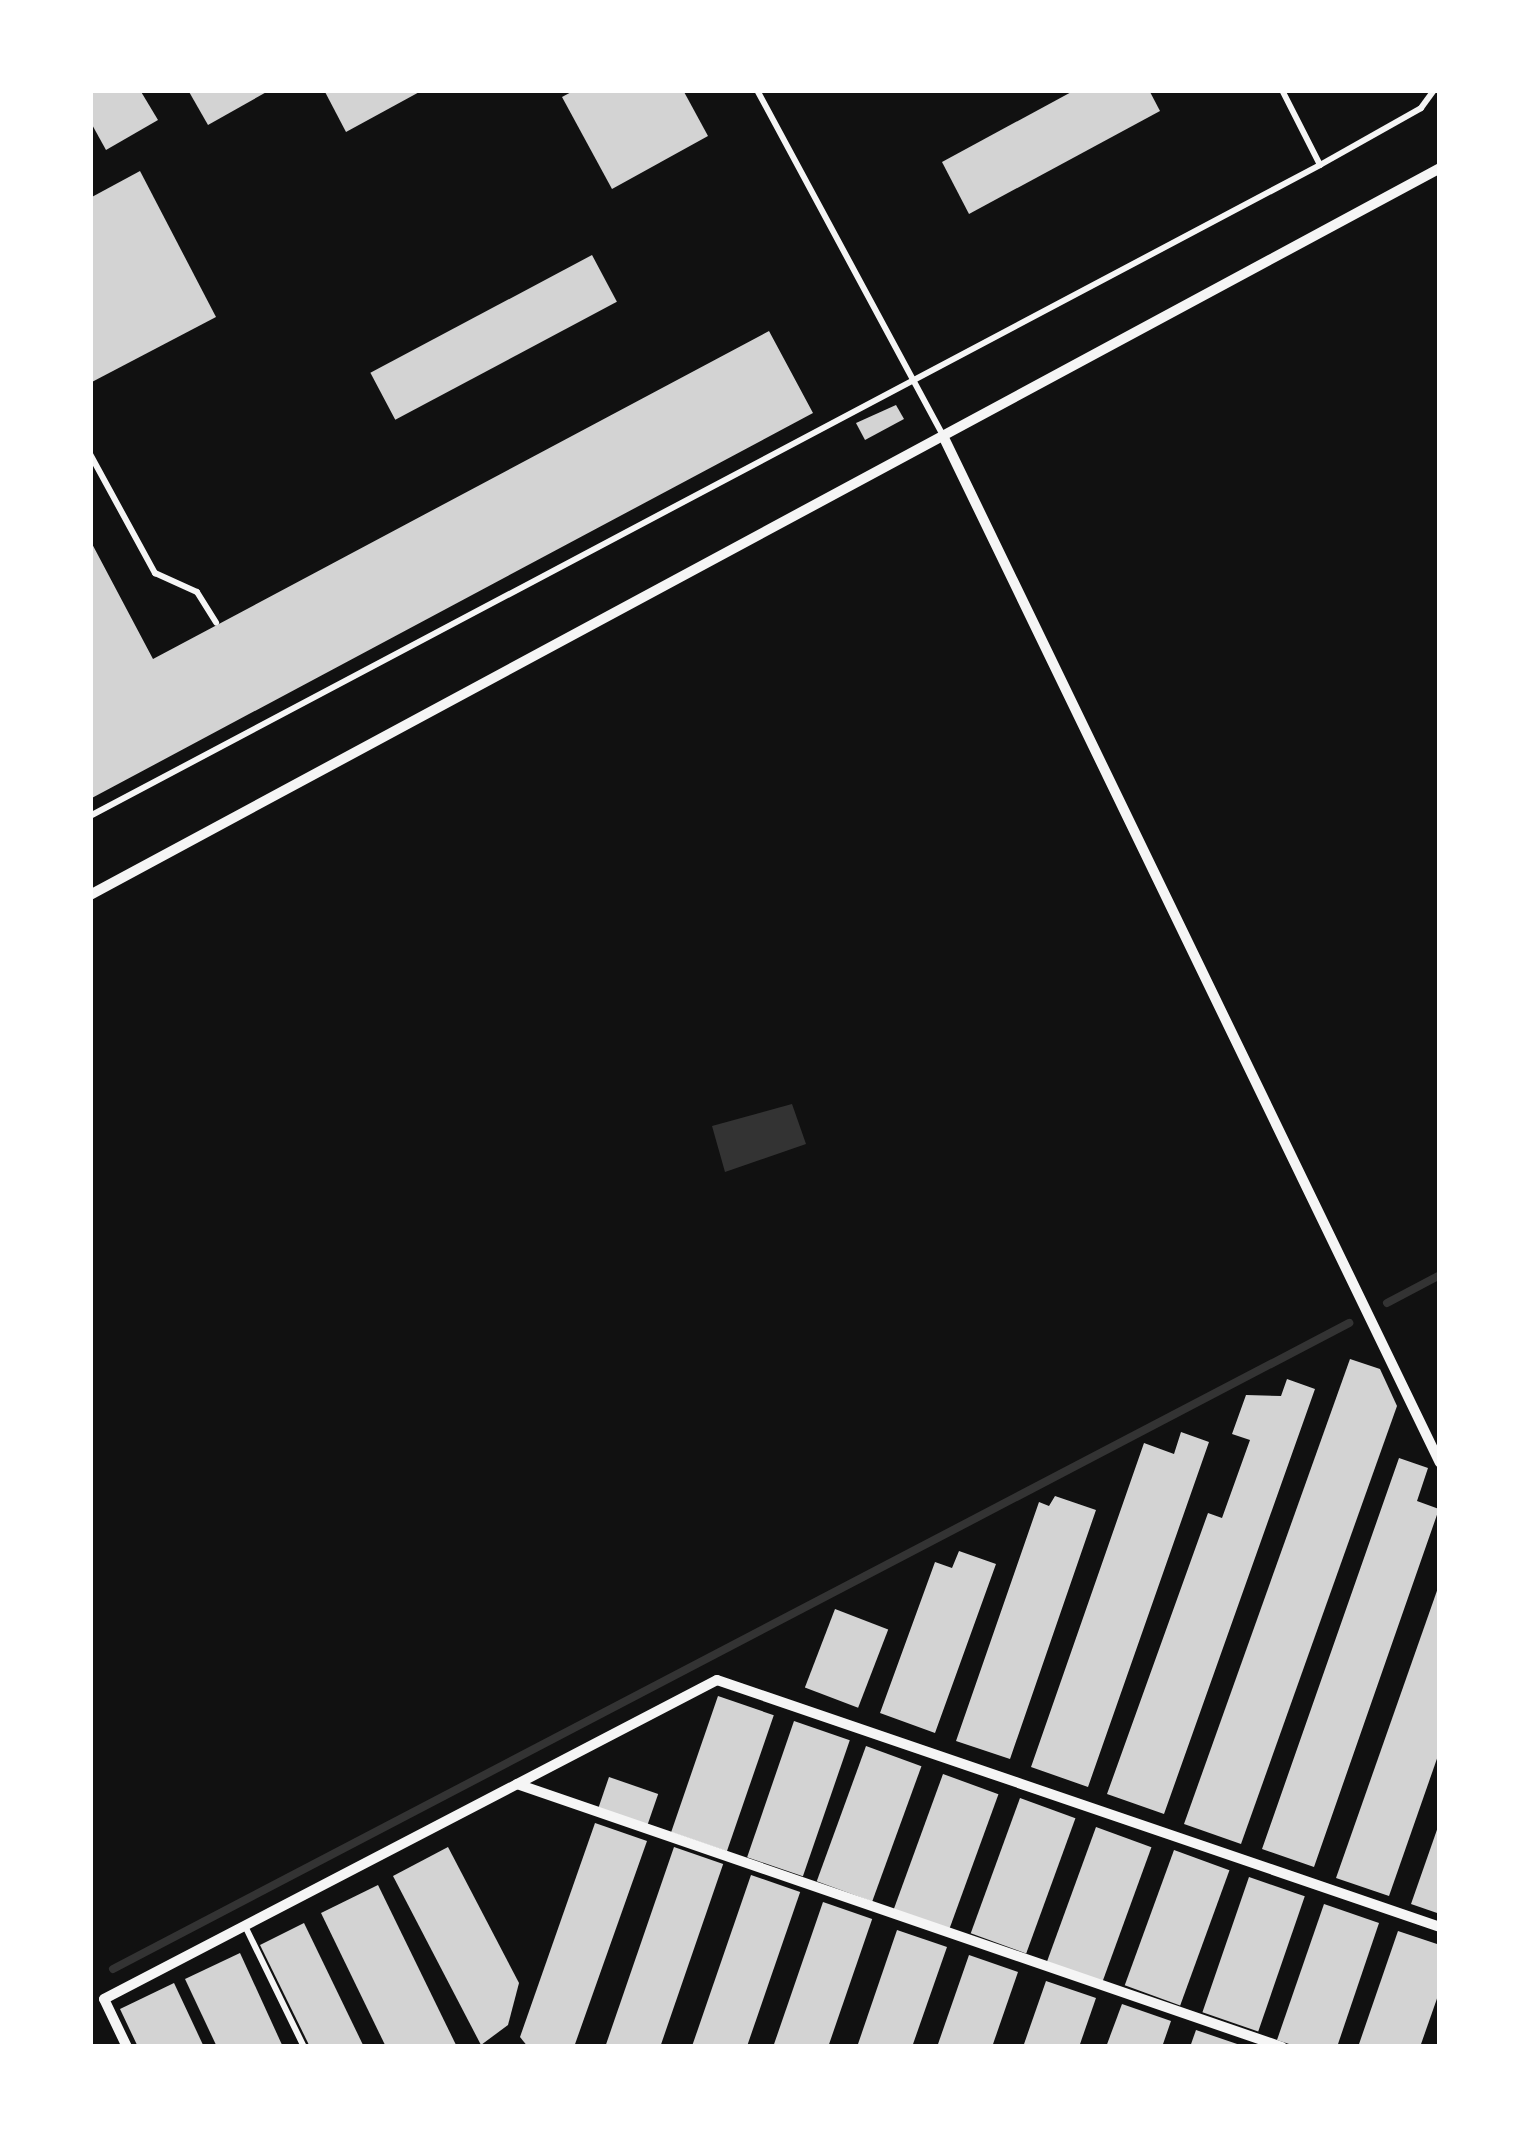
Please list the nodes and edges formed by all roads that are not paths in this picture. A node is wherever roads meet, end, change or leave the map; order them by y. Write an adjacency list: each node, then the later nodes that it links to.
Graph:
1 (757, 90): 6 (lane)
2 (1282, 90): 4 (lane)
3 (1434, 90): 4 (lane)
4 (1320, 165): 6 (lane)
5 (1440, 168): 7 (street)
6 (914, 380): 7 (lane); 11 (lane)
7 (945, 440): 13 (street); 14 (street)
8 (90, 454): 9 (lane)
9 (216, 622)
10 (261, 713): 11 (lane)
11 (266, 723): 12 (lane)
12 (90, 816)
13 (90, 895)
14 (1440, 1462)
15 (517, 1784): 16 (street); 17 (street); 20 (street)
16 (244, 1926): 18 (street); 19 (lane)
17 (1440, 1927)
18 (127, 2047)
19 (304, 2047)
20 (1282, 2047)

